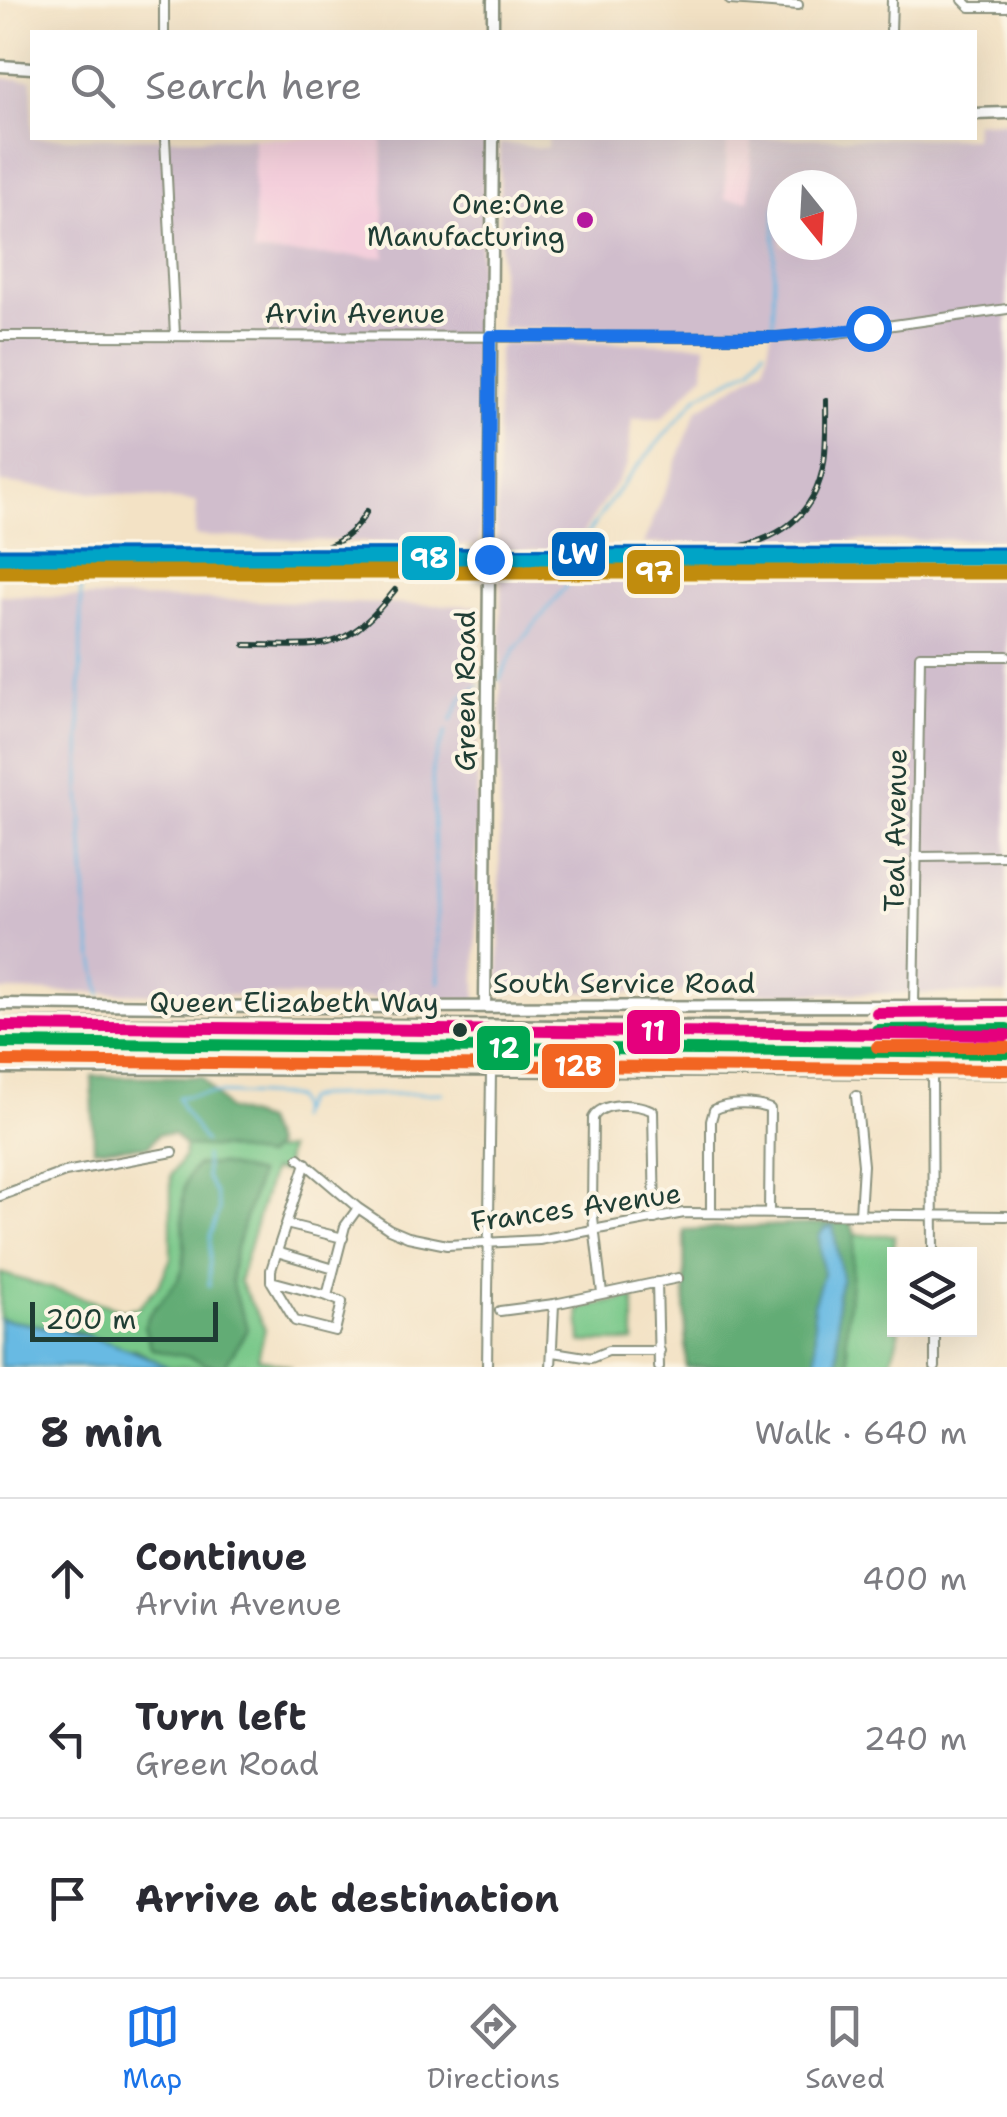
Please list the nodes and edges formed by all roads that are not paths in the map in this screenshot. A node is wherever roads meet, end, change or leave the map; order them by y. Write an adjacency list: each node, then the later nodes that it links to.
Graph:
1 (164, 0): 8 (street)
2 (493, 0): 9 (street)
3 (730, 0): 6 (street)
4 (892, 0): 10 (street)
5 (963, 0): 7 (street)
6 (798, 4)
7 (1007, 6)
8 (164, 30)
9 (493, 30)
10 (891, 30)
11 (0, 66): 12 (street)
12 (30, 68)
13 (1007, 113): 14 (street)
14 (977, 114)
15 (165, 140): 19 (street)
16 (493, 140): 20 (street, Green Road)
17 (1007, 309): 20 (street, Arvin Avenue)
18 (0, 336): 19 (street, Arvin Avenue)
19 (175, 336): 20 (street, Arvin Avenue)
20 (490, 336): 25 (street, Green Road)
21 (1007, 656): 22 (street, Teal Avenue)
22 (917, 856): 23 (street); 26 (street, Teal Avenue)
23 (1007, 856)
24 (0, 1004): 25 (street, South Service Road)
25 (485, 1005): 26 (street, South Service Road)
26 (914, 1006): 27 (street, South Service Road)
27 (1007, 1006)
28 (0, 1025): 29 (highway, Queen Elizabeth Way)
29 (1007, 1029)
30 (0, 1043): 31 (highway, Queen Elizabeth Way)
31 (1007, 1053)
32 (0, 1068): 33 (street)
33 (491, 1072): 34 (street); 49 (street)
34 (932, 1072): 35 (street); 43 (street)
35 (1007, 1073)
36 (856, 1096): 42 (street)
37 (173, 1152): 38 (street)
38 (0, 1196)
39 (358, 1208): 46 (street, Frances Avenue); 48 (street); 49 (street, Frances Avenue)
40 (712, 1213): 41 (street, Frances Avenue); 41 (street); 45 (street, Frances Avenue)
41 (770, 1213): 42 (street, Frances Avenue)
42 (860, 1214): 43 (street, Frances Avenue)
43 (932, 1216): 44 (street, Frances Avenue); 50 (street)
44 (1007, 1216)
45 (655, 1219): 47 (street, Frances Avenue); 47 (street)
46 (286, 1224): 48 (street); 51 (street)
47 (594, 1231): 49 (street, Frances Avenue); 56 (street)
48 (343, 1238): 52 (street)
49 (488, 1245): 63 (street)
50 (933, 1247)
51 (277, 1252): 52 (street); 54 (street)
52 (334, 1270): 57 (street)
53 (678, 1278): 55 (street)
54 (271, 1281): 57 (street); 57 (street)
55 (657, 1282): 56 (street); 61 (street)
56 (602, 1293): 58 (street)
57 (327, 1296)
58 (554, 1304): 59 (street); 62 (street)
59 (500, 1311)
60 (934, 1337): 66 (street)
61 (660, 1351): 62 (street); 65 (street)
62 (554, 1352): 64 (street)
63 (487, 1367)
64 (550, 1367)
65 (660, 1367)
66 (935, 1367)

